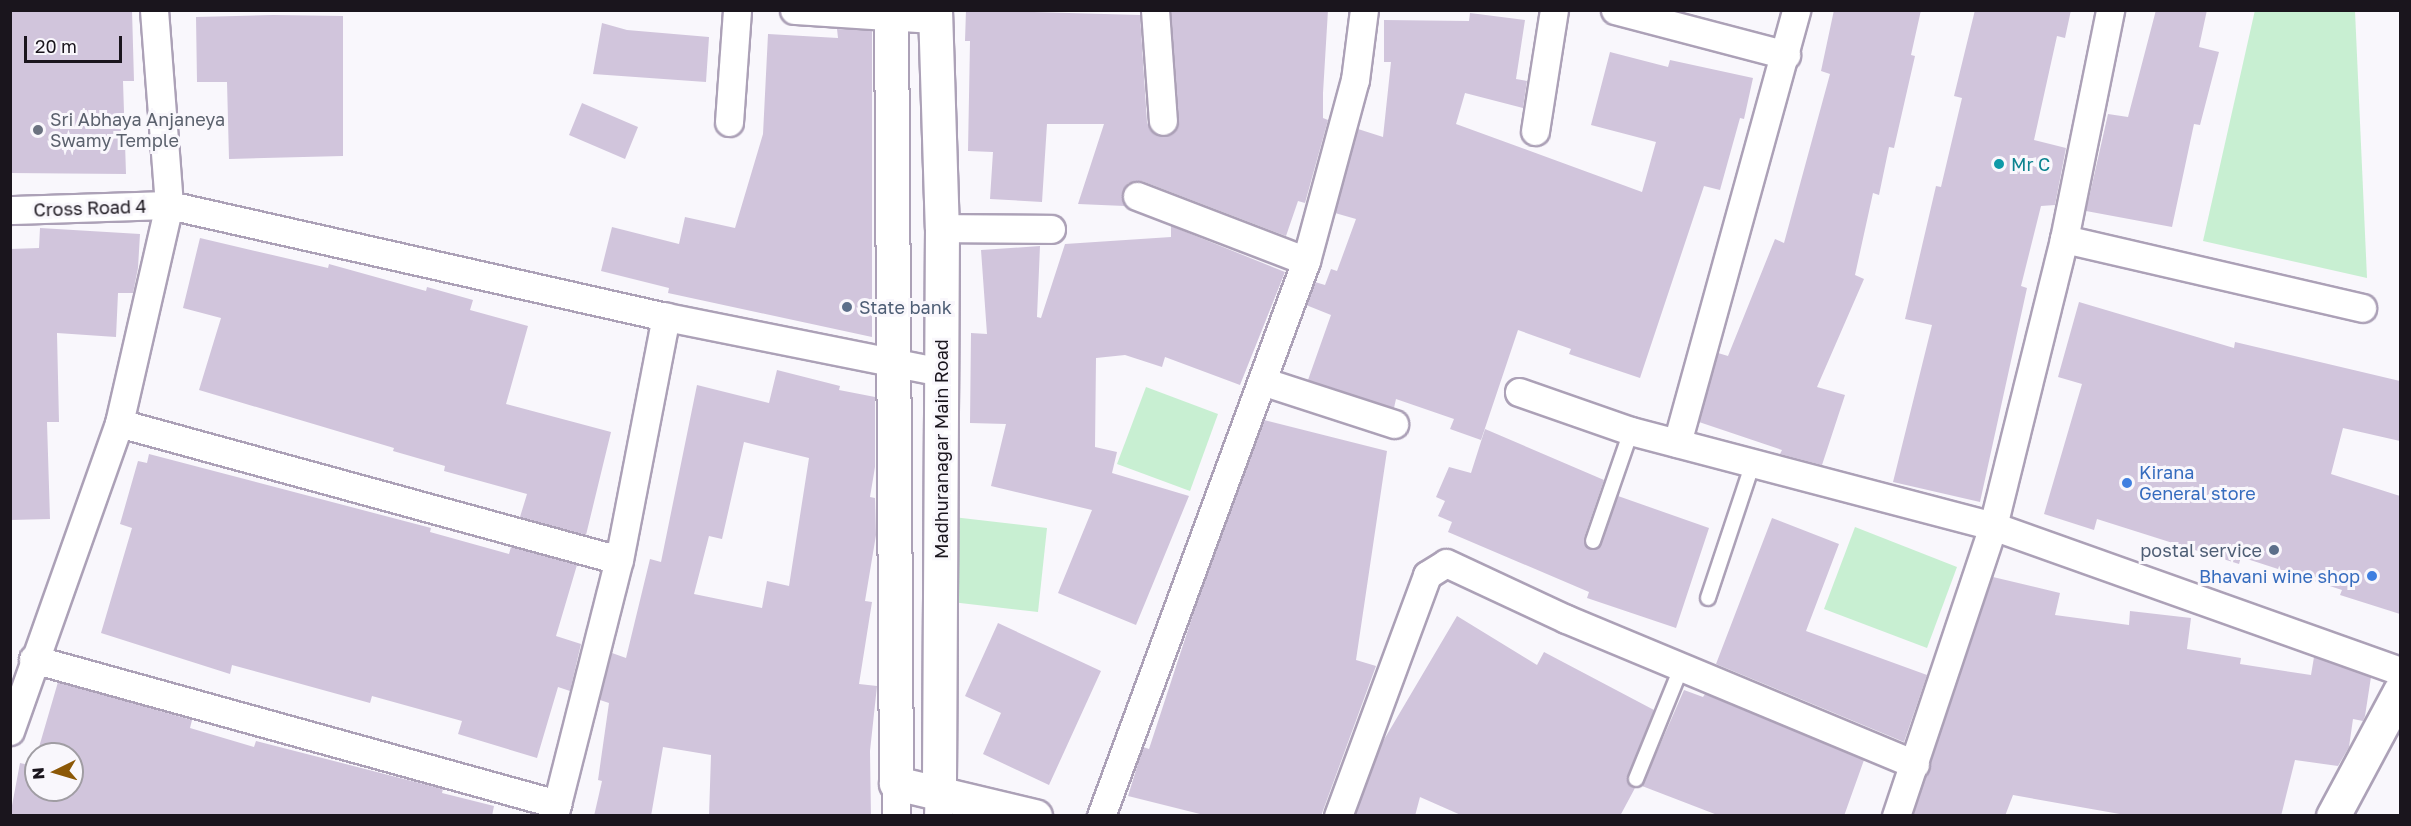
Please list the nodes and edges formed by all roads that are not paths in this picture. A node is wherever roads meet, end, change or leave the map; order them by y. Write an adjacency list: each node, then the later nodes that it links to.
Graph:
1 (154, 10): 17 (street)
2 (737, 10): 14 (street)
3 (794, 10): 10 (street)
4 (1155, 10): 13 (street)
5 (1364, 10): 22 (street)
6 (1554, 10): 15 (street)
7 (1615, 10): 12 (street)
8 (1797, 10): 12 (street)
9 (2110, 10): 21 (street)
10 (891, 14): 11 (street); 25 (street)
11 (935, 15): 19 (street, Madhuranagar Main Road)
12 (1786, 55): 32 (street)
13 (1163, 121)
14 (729, 122)
15 (1536, 131)
16 (1137, 196): 22 (street)
17 (169, 205): 18 (street, Cross Road 4); 24 (street, Cross Road 4); 29 (street)
18 (10, 210)
19 (942, 228): 20 (street); 26 (street, Madhuranagar Main Road)
20 (1051, 229)
21 (2064, 239): 23 (street); 34 (street)
22 (1306, 261): 27 (street)
23 (2362, 308)
24 (666, 317): 25 (street, Cross Road 4); 36 (street)
25 (894, 363): 26 (street, Cross Road 4); 45 (street)
26 (942, 372): 46 (street, Madhuranagar Main Road)
27 (1262, 381): 30 (street); 50 (street)
28 (1519, 392): 31 (street)
29 (119, 423): 36 (street); 38 (street)
30 (1394, 424)
31 (1631, 431): 32 (street); 35 (lane)
32 (1677, 443): 33 (street)
33 (1753, 463): 34 (street); 37 (lane)
34 (1993, 526): 40 (street); 43 (street)
35 (1593, 541)
36 (619, 560): 47 (street)
37 (1708, 598)
38 (33, 659): 42 (street); 47 (street)
39 (1681, 668): 43 (street); 44 (lane); 51 (street)
40 (2400, 671)
41 (2400, 691): 53 (street)
42 (10, 731)
43 (1915, 764): 52 (street)
44 (1636, 779)
45 (896, 783): 46 (street); 48 (street)
46 (938, 803): 49 (street)
47 (555, 810)
48 (896, 816)
49 (1035, 816)
50 (1101, 816)
51 (1338, 816)
52 (1896, 816)
53 (2333, 816)

